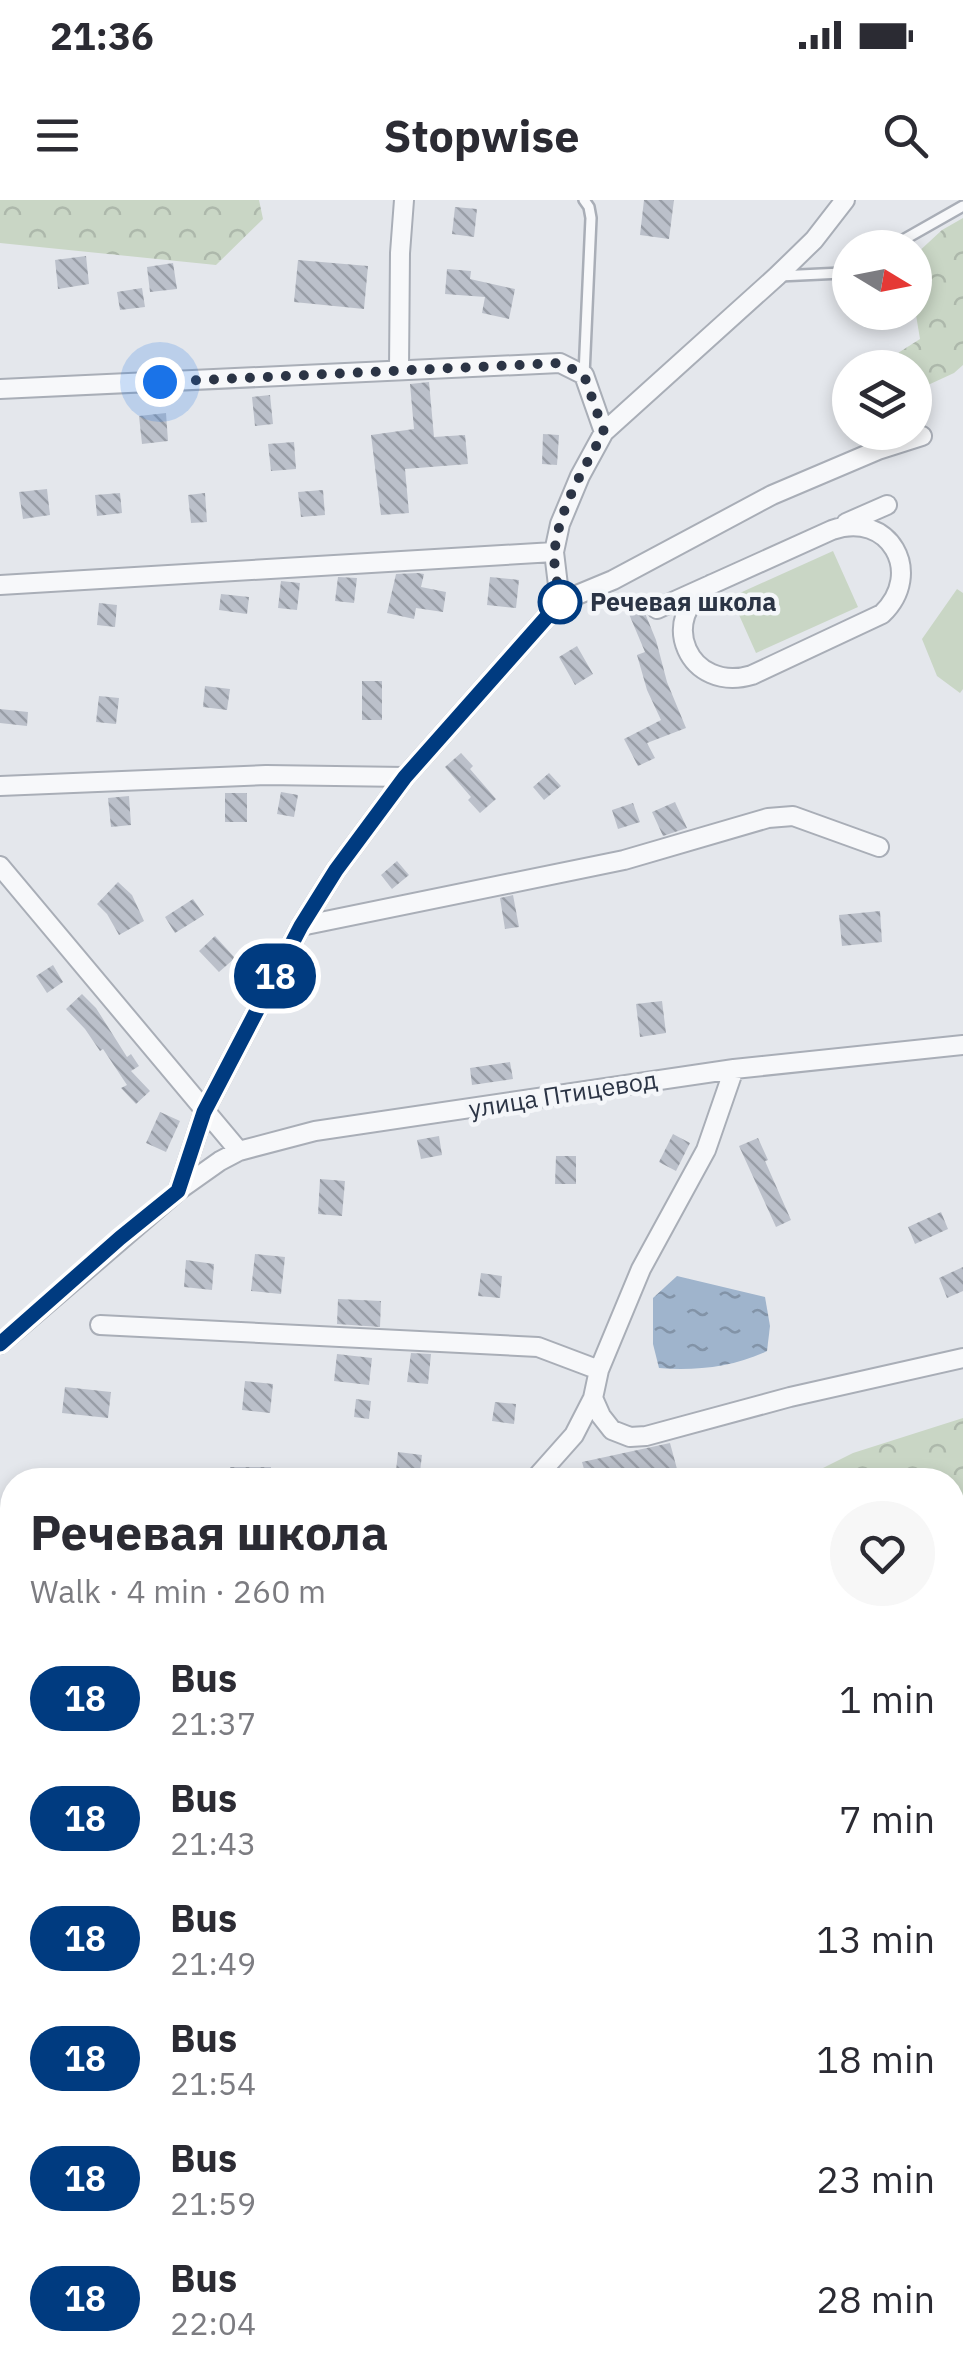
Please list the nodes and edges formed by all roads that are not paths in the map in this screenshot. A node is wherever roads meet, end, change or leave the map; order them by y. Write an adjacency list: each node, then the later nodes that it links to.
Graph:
1 (404, 200): 8 (street)
2 (584, 200): 9 (lane)
3 (845, 200): 7 (street)
4 (963, 206): 5 (lane)
5 (921, 230)
6 (832, 273): 7 (lane)
7 (777, 276): 11 (street)
8 (399, 370): 9 (street); 10 (street)
9 (584, 375): 11 (street)
10 (0, 389)
11 (604, 432): 15 (street)
12 (878, 450): 18 (street)
13 (887, 505): 14 (street)
14 (832, 530): 16 (street); 16 (street)
15 (554, 552): 17 (street); 18 (street)
16 (712, 584): 19 (street)
17 (0, 585)
18 (560, 602): 20 (street)
19 (657, 609)
20 (405, 777): 21 (street); 24 (street)
21 (0, 786)
22 (879, 847): 24 (street)
23 (0, 866): 27 (street)
24 (301, 926): 27 (street)
25 (963, 1045): 26 (street, улица Птицевод)
26 (734, 1068): 28 (street, улица Птицевод); 33 (street)
27 (204, 1112): 28 (street); 29 (street)
28 (239, 1151): 29 (street, улица Птицевод)
29 (178, 1191): 31 (street, улица Птицевод)
30 (100, 1326): 33 (street)
31 (0, 1344)
32 (963, 1358): 34 (street)
33 (599, 1370): 34 (street)
34 (593, 1398): 35 (street)
35 (545, 1468)

